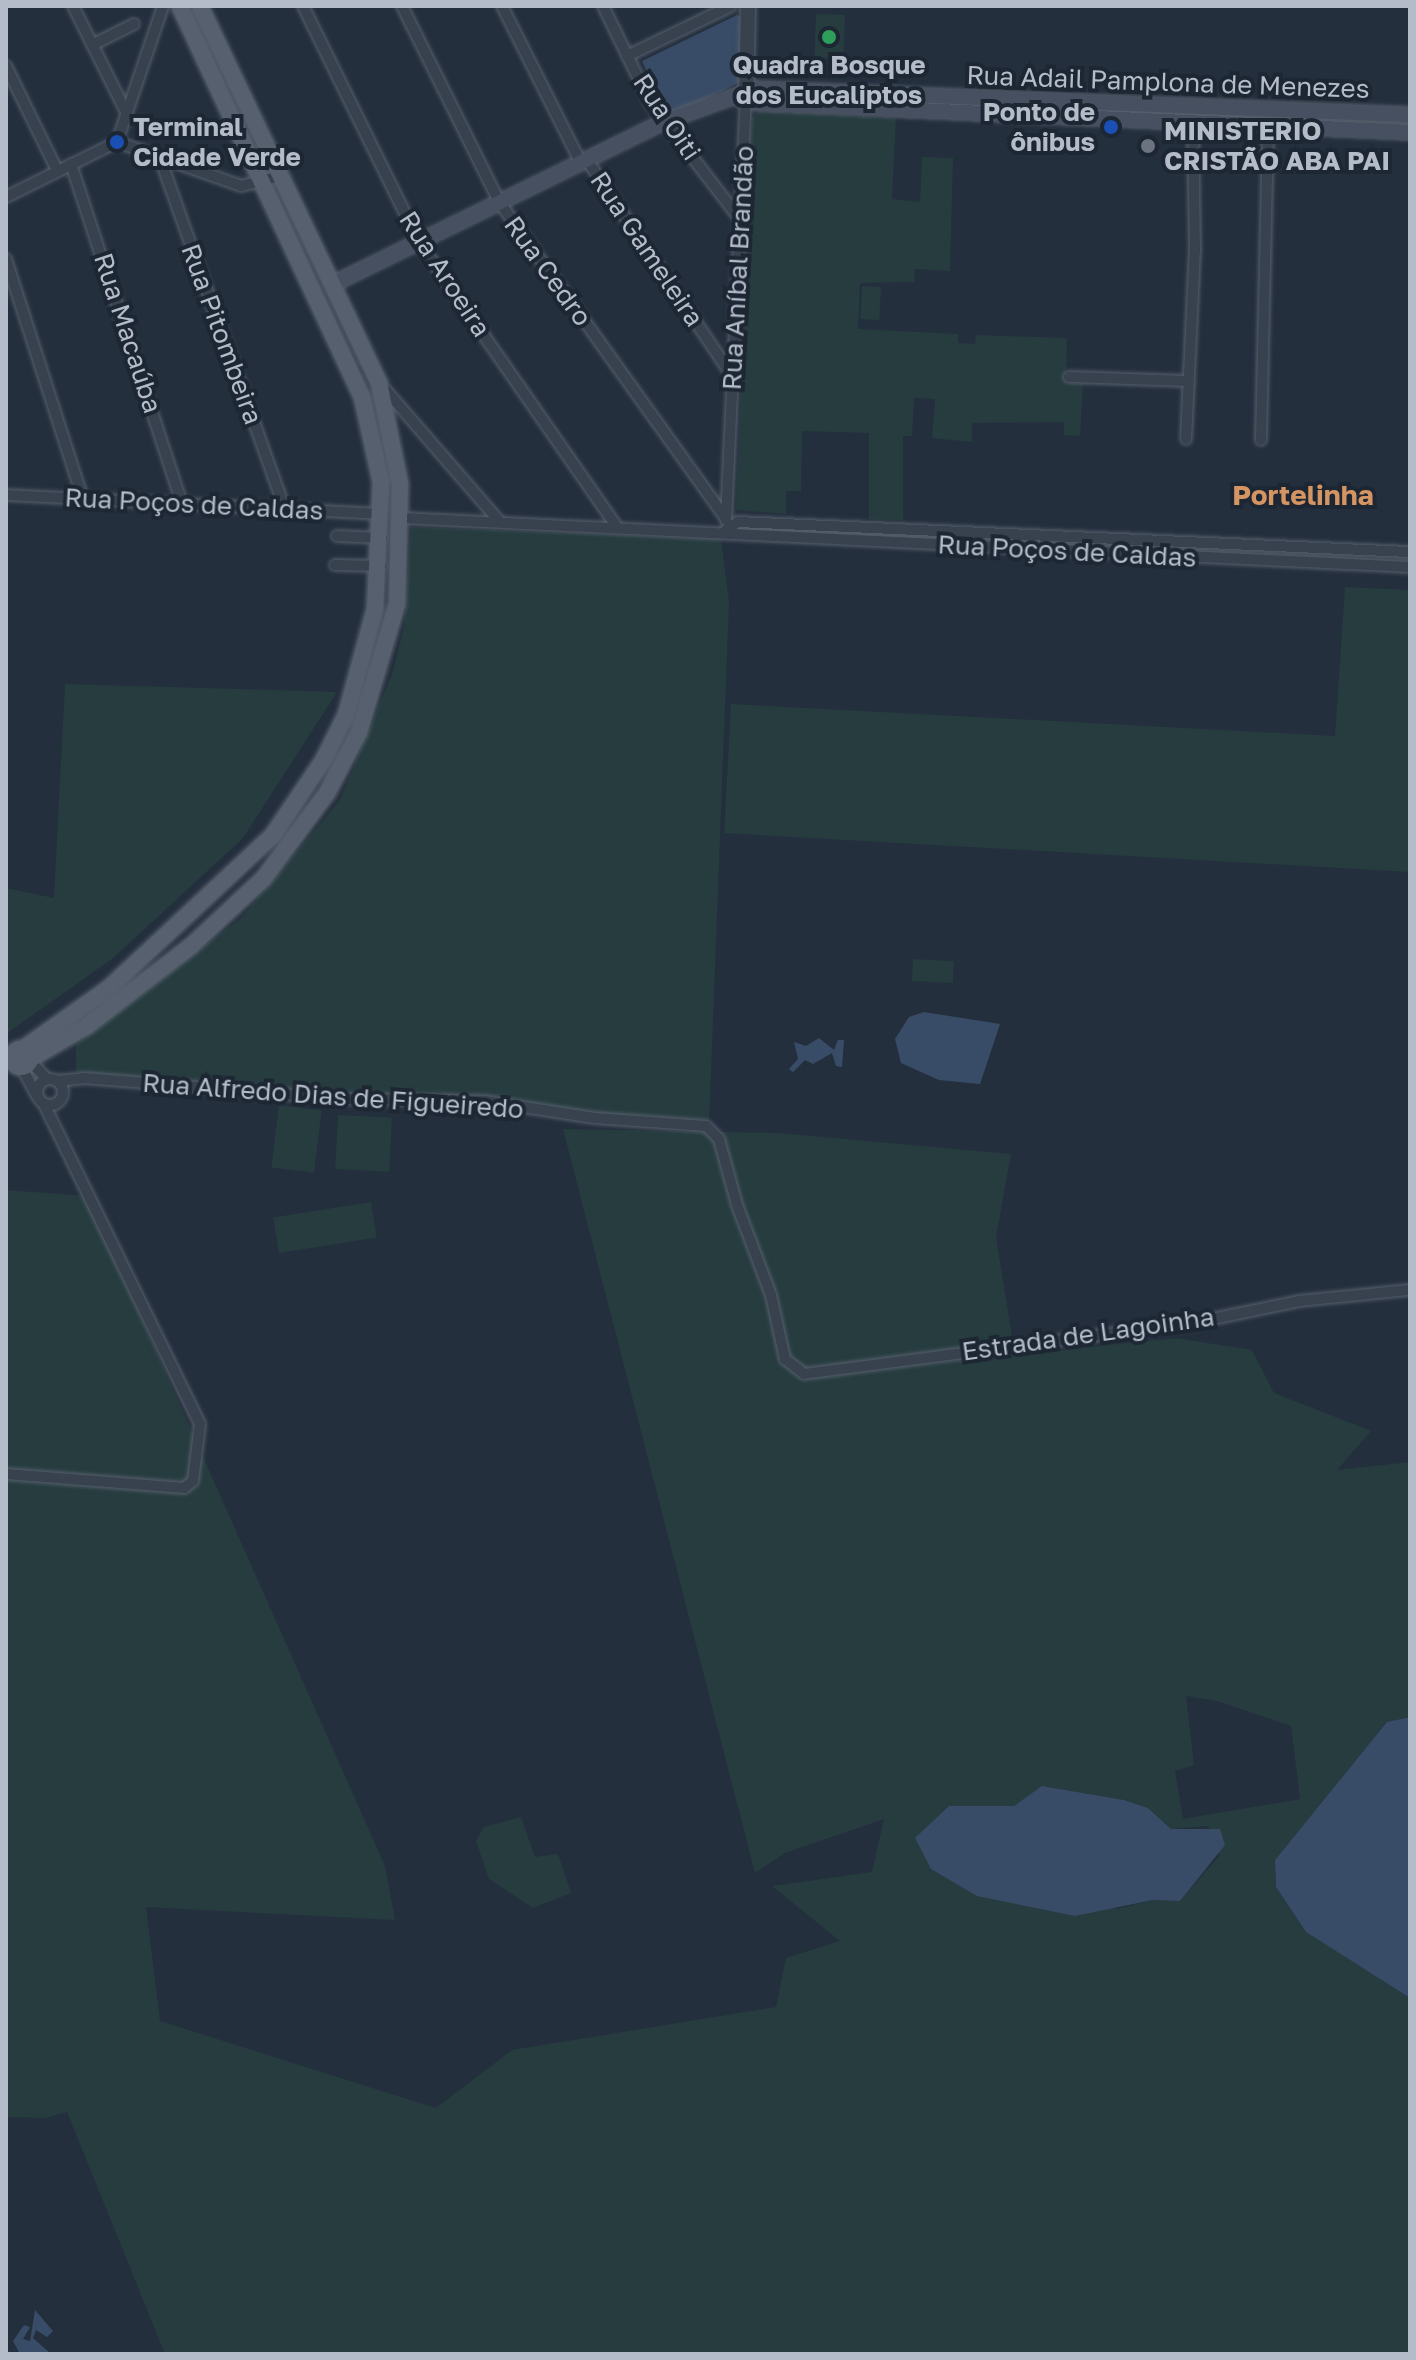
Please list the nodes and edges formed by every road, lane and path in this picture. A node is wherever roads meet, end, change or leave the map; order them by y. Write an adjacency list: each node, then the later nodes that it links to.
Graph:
1 (73, 6): 13 (street)
2 (163, 6): 24 (street)
3 (180, 6): 37 (main road)
4 (200, 6): 36 (main road)
5 (303, 6): 41 (street, Rua Aroeira)
6 (402, 6): 39 (street, Rua Cedro)
7 (502, 6): 33 (street, Rua Gameleira)
8 (603, 6): 14 (street, Rua Oiti)
9 (731, 6): 11 (street)
10 (748, 6): 17 (street, Rua Aníbal Brandão)
11 (708, 11): 14 (street)
12 (134, 24): 13 (street)
13 (92, 45): 24 (street)
14 (627, 56): 27 (street, Rua Oiti)
15 (6, 66): 35 (street)
16 (873, 94): 17 (main road, Rua Adail Pamplona de Menezes); 18 (main road, Rua Adail Pamplona de Menezes); 20 (main road)
17 (742, 96): 20 (main road, Rua Adail Pamplona de Menezes); 27 (main road, Rua Adail Pamplona de Menezes); 40 (street, Rua Aníbal Brandão)
18 (909, 96): 21 (main road, Rua Adail Pamplona de Menezes); 23 (main road)
19 (1183, 105): 21 (main road, Rua Adail Pamplona de Menezes); 22 (main road, Rua Adail Pamplona de Menezes); 26 (main road)
20 (852, 107): 23 (main road, Rua Adail Pamplona de Menezes)
21 (999, 107): 23 (main road, Rua Adail Pamplona de Menezes); 26 (main road, Rua Adail Pamplona de Menezes)
22 (1219, 107): 25 (main road, Rua Adail Pamplona de Menezes); 28 (main road)
23 (889, 108)
24 (126, 112): 31 (street)
25 (1410, 115)
26 (1162, 119): 28 (main road, Rua Adail Pamplona de Menezes)
27 (666, 121): 33 (main road, Rua Adail Pamplona de Menezes); 40 (street, Rua Oiti)
28 (1197, 121): 29 (main road, Rua Adail Pamplona de Menezes); 46 (street)
29 (1268, 124): 30 (main road, Rua Adail Pamplona de Menezes); 49 (street)
30 (1410, 132)
31 (117, 142): 32 (street); 34 (street)
32 (161, 161): 37 (street); 53 (street, Rua Pitombeira)
33 (584, 162): 39 (main road, Rua Adail Pamplona de Menezes); 44 (street, Rua Gameleira)
34 (71, 164): 35 (street); 52 (street, Rua Macaúba)
35 (57, 170): 38 (street)
36 (284, 175): 37 (street); 43 (main road)
37 (267, 183): 54 (main road)
38 (6, 197)
39 (500, 203): 41 (main road, Rua Adail Pamplona de Menezes); 55 (street, Rua Cedro)
40 (742, 222): 44 (street, Rua Aníbal Brandão)
41 (419, 242): 43 (main road, Rua Adail Pamplona de Menezes); 58 (street, Rua Aroeira)
42 (6, 259): 51 (street)
43 (335, 283): 47 (main road)
44 (733, 377): 55 (street, Rua Aníbal Brandão)
45 (1069, 377): 46 (street)
46 (1189, 381): 48 (street)
47 (379, 383): 56 (main road); 57 (street)
48 (1186, 439)
49 (1261, 440)
50 (6, 495): 51 (street, Rua Poços de Caldas)
51 (83, 499): 52 (street, Rua Poços de Caldas)
52 (182, 504): 53 (street, Rua Poços de Caldas)
53 (284, 507): 54 (street, Rua Poços de Caldas)
54 (382, 514): 61 (main road)
55 (725, 517): 59 (street, Rua Aníbal Brandão)
56 (401, 518): 57 (street, Rua Poços de Caldas); 66 (main road)
57 (499, 521): 58 (street, Rua Poços de Caldas)
58 (616, 525): 59 (street, Rua Poços de Caldas)
59 (726, 530): 62 (street, Rua Poços de Caldas); 65 (street, Rua Poços de Caldas)
60 (337, 536): 61 (street)
61 (382, 538): 64 (main road)
62 (1410, 552)
63 (335, 565): 64 (street)
64 (381, 566): 67 (main road)
65 (1410, 567)
66 (395, 612): 67 (main road); 68 (main road)
67 (373, 617): 68 (main road); 69 (main road)
68 (391, 630): 69 (main road)
69 (19, 1059): 70 (street); 71 (street)
70 (52, 1080): 71 (street); 71 (street); 73 (street, Rua Alfredo Dias de Figueiredo)
71 (41, 1100): 74 (street)
72 (1410, 1290): 73 (street, Estrada de Lagoinha)
73 (782, 1346)
74 (6, 1474)

